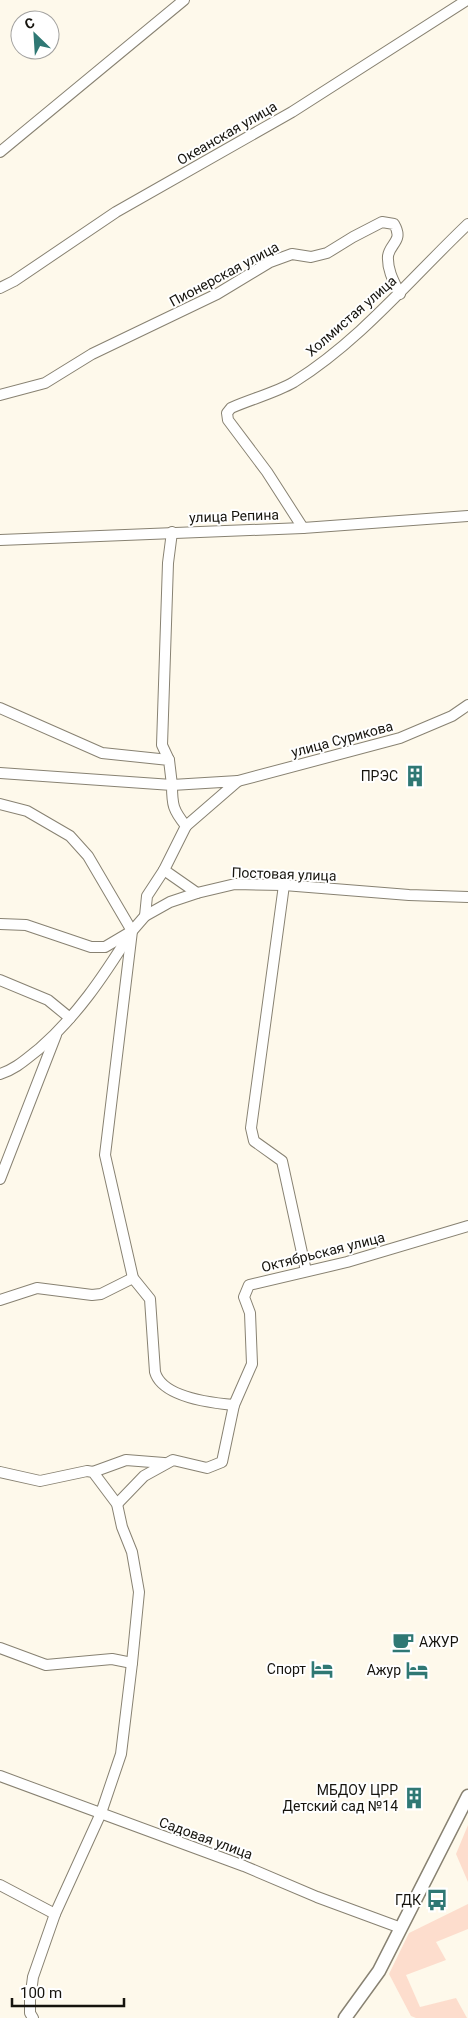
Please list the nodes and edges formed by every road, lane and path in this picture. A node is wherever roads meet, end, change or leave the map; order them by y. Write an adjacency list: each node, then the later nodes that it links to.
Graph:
1 (184, 0): 3 (street)
2 (467, 0): 5 (street, Океанская улица)
3 (0, 152)
4 (468, 224): 6 (street, Холмистая улица)
5 (0, 288)
6 (400, 294): 7 (street, Пионерская улица); 9 (street, Холмистая улица)
7 (0, 395)
8 (468, 516): 9 (street, улица Репина)
9 (303, 528): 10 (street, улица Репина)
10 (172, 532): 11 (street, улица Репина); 16 (street)
11 (0, 540)
12 (468, 705): 15 (street, улица Сурикова)
13 (0, 708): 16 (street)
14 (468, 715): 15 (street, улица Сурикова)
15 (452, 716): 18 (street, улица Сурикова)
16 (169, 760): 19 (street)
17 (0, 774): 19 (street)
18 (238, 781): 19 (street); 21 (street)
19 (172, 785): 21 (street)
20 (0, 804): 28 (street)
21 (186, 826): 22 (street)
22 (164, 870): 24 (street); 26 (street)
23 (284, 885): 24 (street, Постовая улица); 25 (street, Постовая улица); 35 (street)
24 (197, 893): 26 (street, Постовая улица)
25 (468, 897)
26 (145, 916): 28 (street, Постовая улица)
27 (0, 924): 28 (street, Постовая улица)
28 (132, 931): 30 (street); 36 (street)
29 (0, 980): 30 (street)
30 (70, 1018): 31 (street)
31 (57, 1034): 32 (street); 33 (street)
32 (0, 1074)
33 (0, 1179)
34 (468, 1226): 35 (street, Октябрьская улица)
35 (306, 1271): 38 (street, Октябрьская улица)
36 (133, 1278): 37 (street); 38 (street)
37 (0, 1300)
38 (234, 1405): 39 (street, Октябрьская улица)
39 (164, 1463): 41 (street); 42 (street)
40 (0, 1472): 41 (street)
41 (93, 1472): 42 (street)
42 (117, 1504): 44 (street)
43 (0, 1648): 44 (street)
44 (132, 1663): 47 (street)
45 (0, 1776): 47 (street, Садовая улица)
46 (468, 1796): 50 (main road)
47 (101, 1813): 49 (street); 50 (street, Садовая улица)
48 (0, 1885): 49 (street)
49 (55, 1914): 51 (street)
50 (401, 1928): 52 (main road)
51 (33, 2018)
52 (346, 2018)

